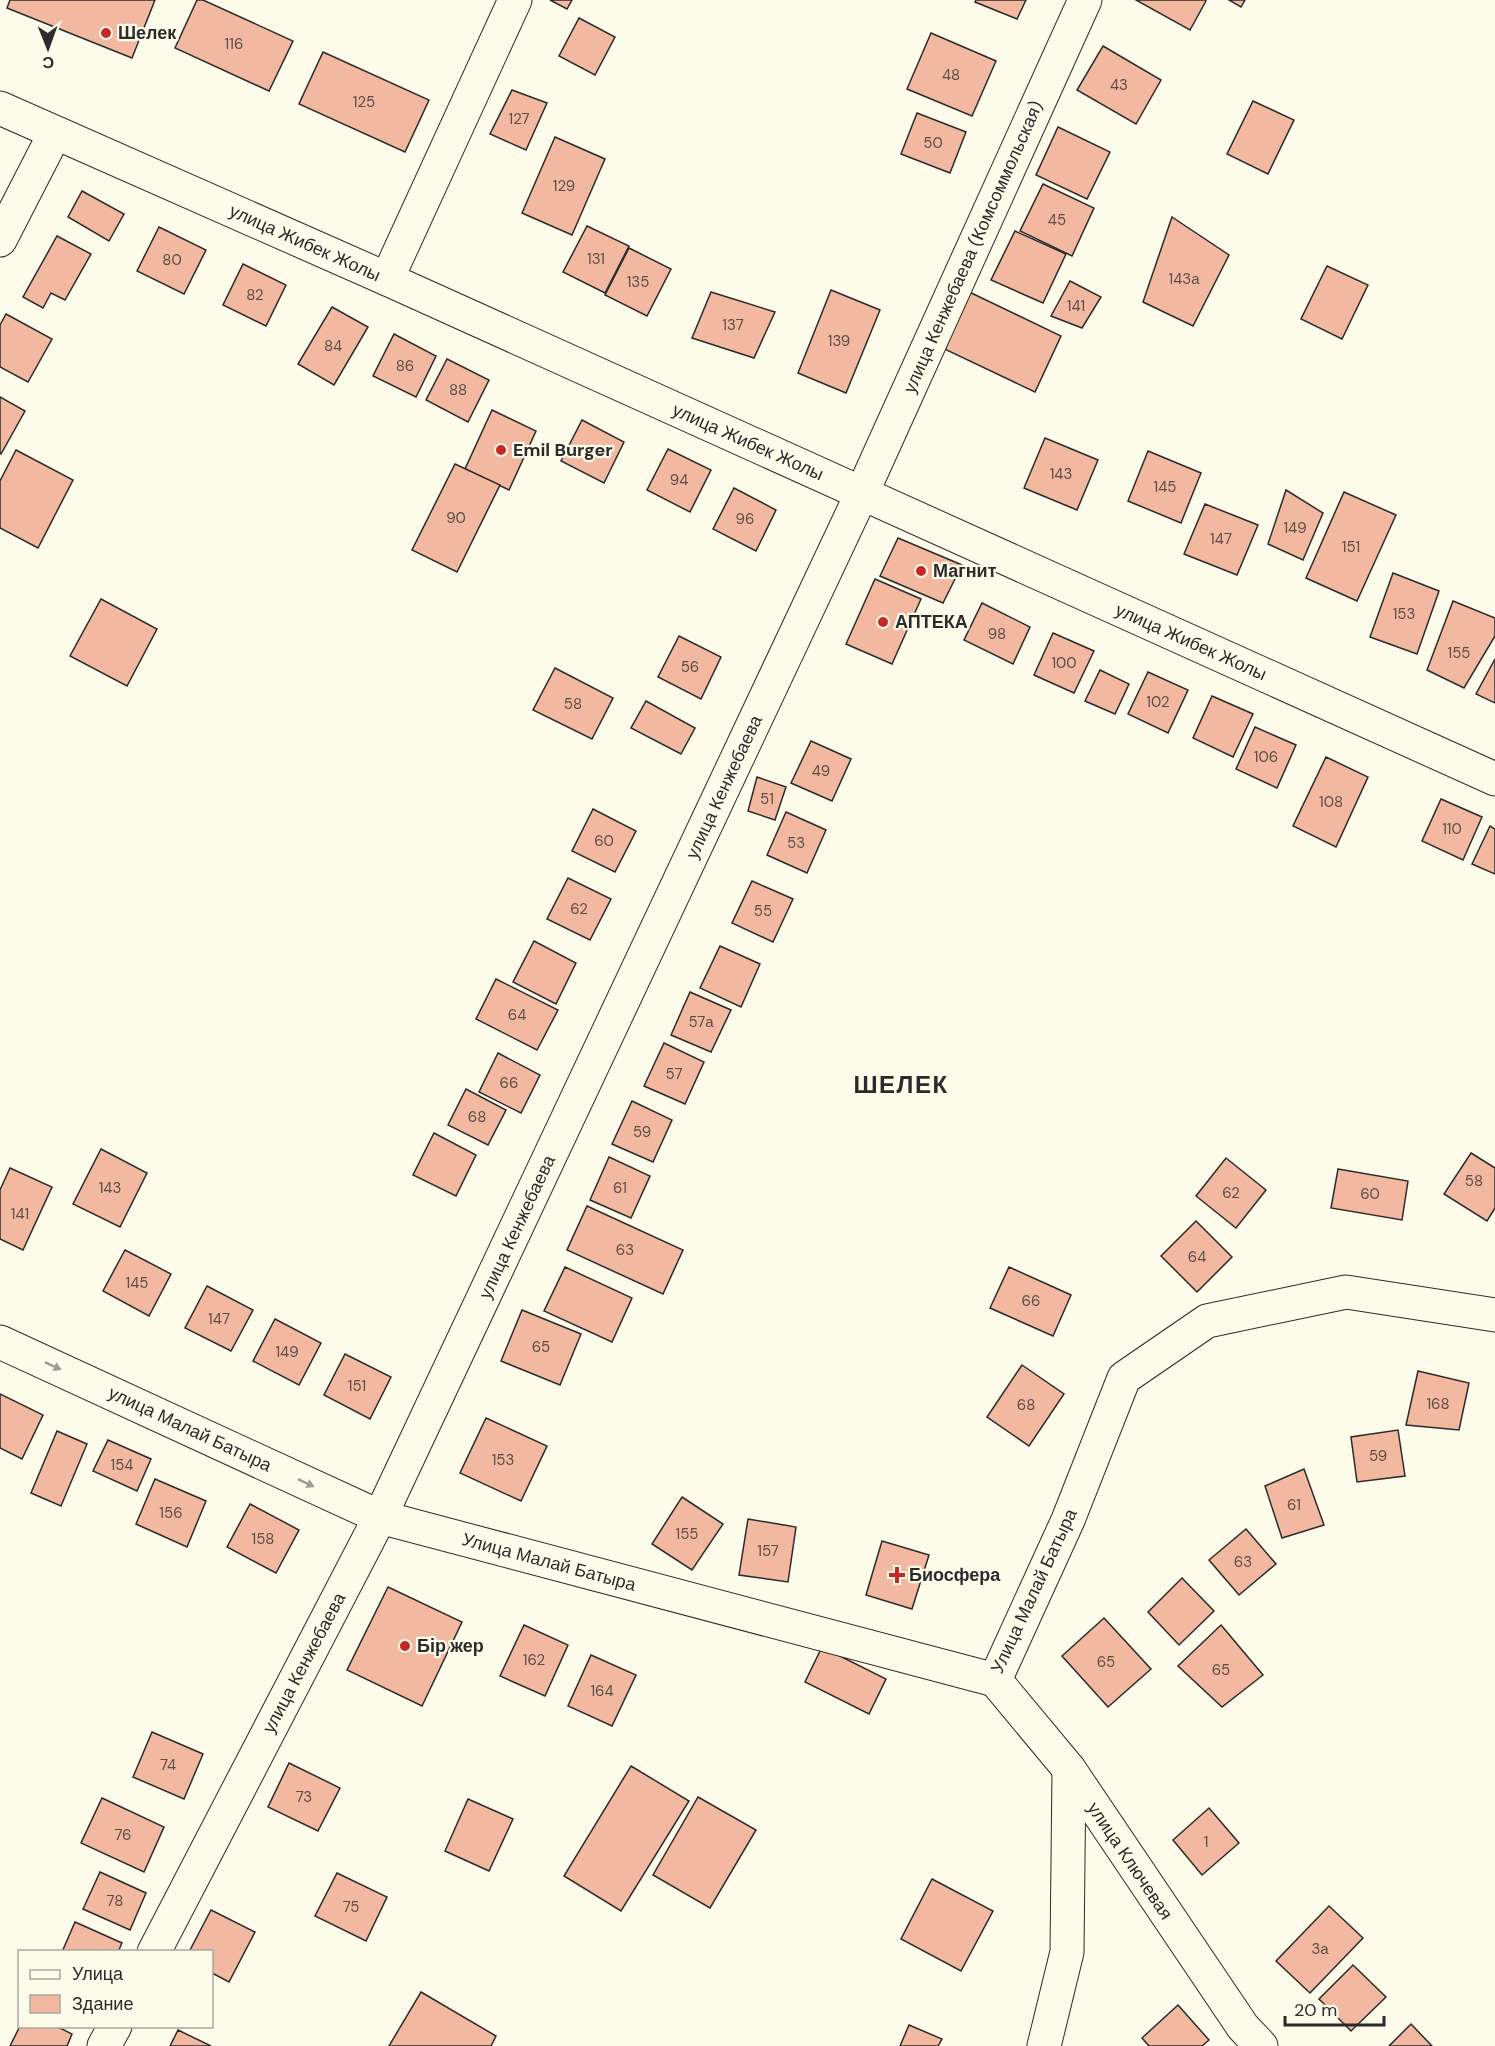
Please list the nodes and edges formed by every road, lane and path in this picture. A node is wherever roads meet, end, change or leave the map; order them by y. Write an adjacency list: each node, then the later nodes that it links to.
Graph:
1 (515, 0): 6 (street)
2 (1084, 0): 7 (street, улица Кенжебаева (Комсоммольская))
3 (0, 108): 4 (street, улица Жибек Жолы)
4 (55, 133): 5 (street); 6 (street, улица Жибек Жолы)
5 (0, 240)
6 (387, 279): 7 (street, улица Жибек Жолы)
7 (862, 493): 8 (street, улица Жибек Жолы); 11 (street, улица Кенжебаева)
8 (1495, 779)
9 (1495, 1315): 12 (street, Улица Малай Батыра)
10 (0, 1342): 11 (street, улица Малай Батыра, one-way to 11)
11 (380, 1517): 12 (street, Улица Малай Батыра); 14 (street, улица Кенжебаева)
12 (995, 1680): 13 (street, улица Ключевая)
13 (1069, 1769): 17 (street); 18 (street, улица Ключевая)
14 (155, 1950)
15 (114, 2028): 16 (street)
16 (104, 2046)
17 (1044, 2046)
18 (1260, 2046)

